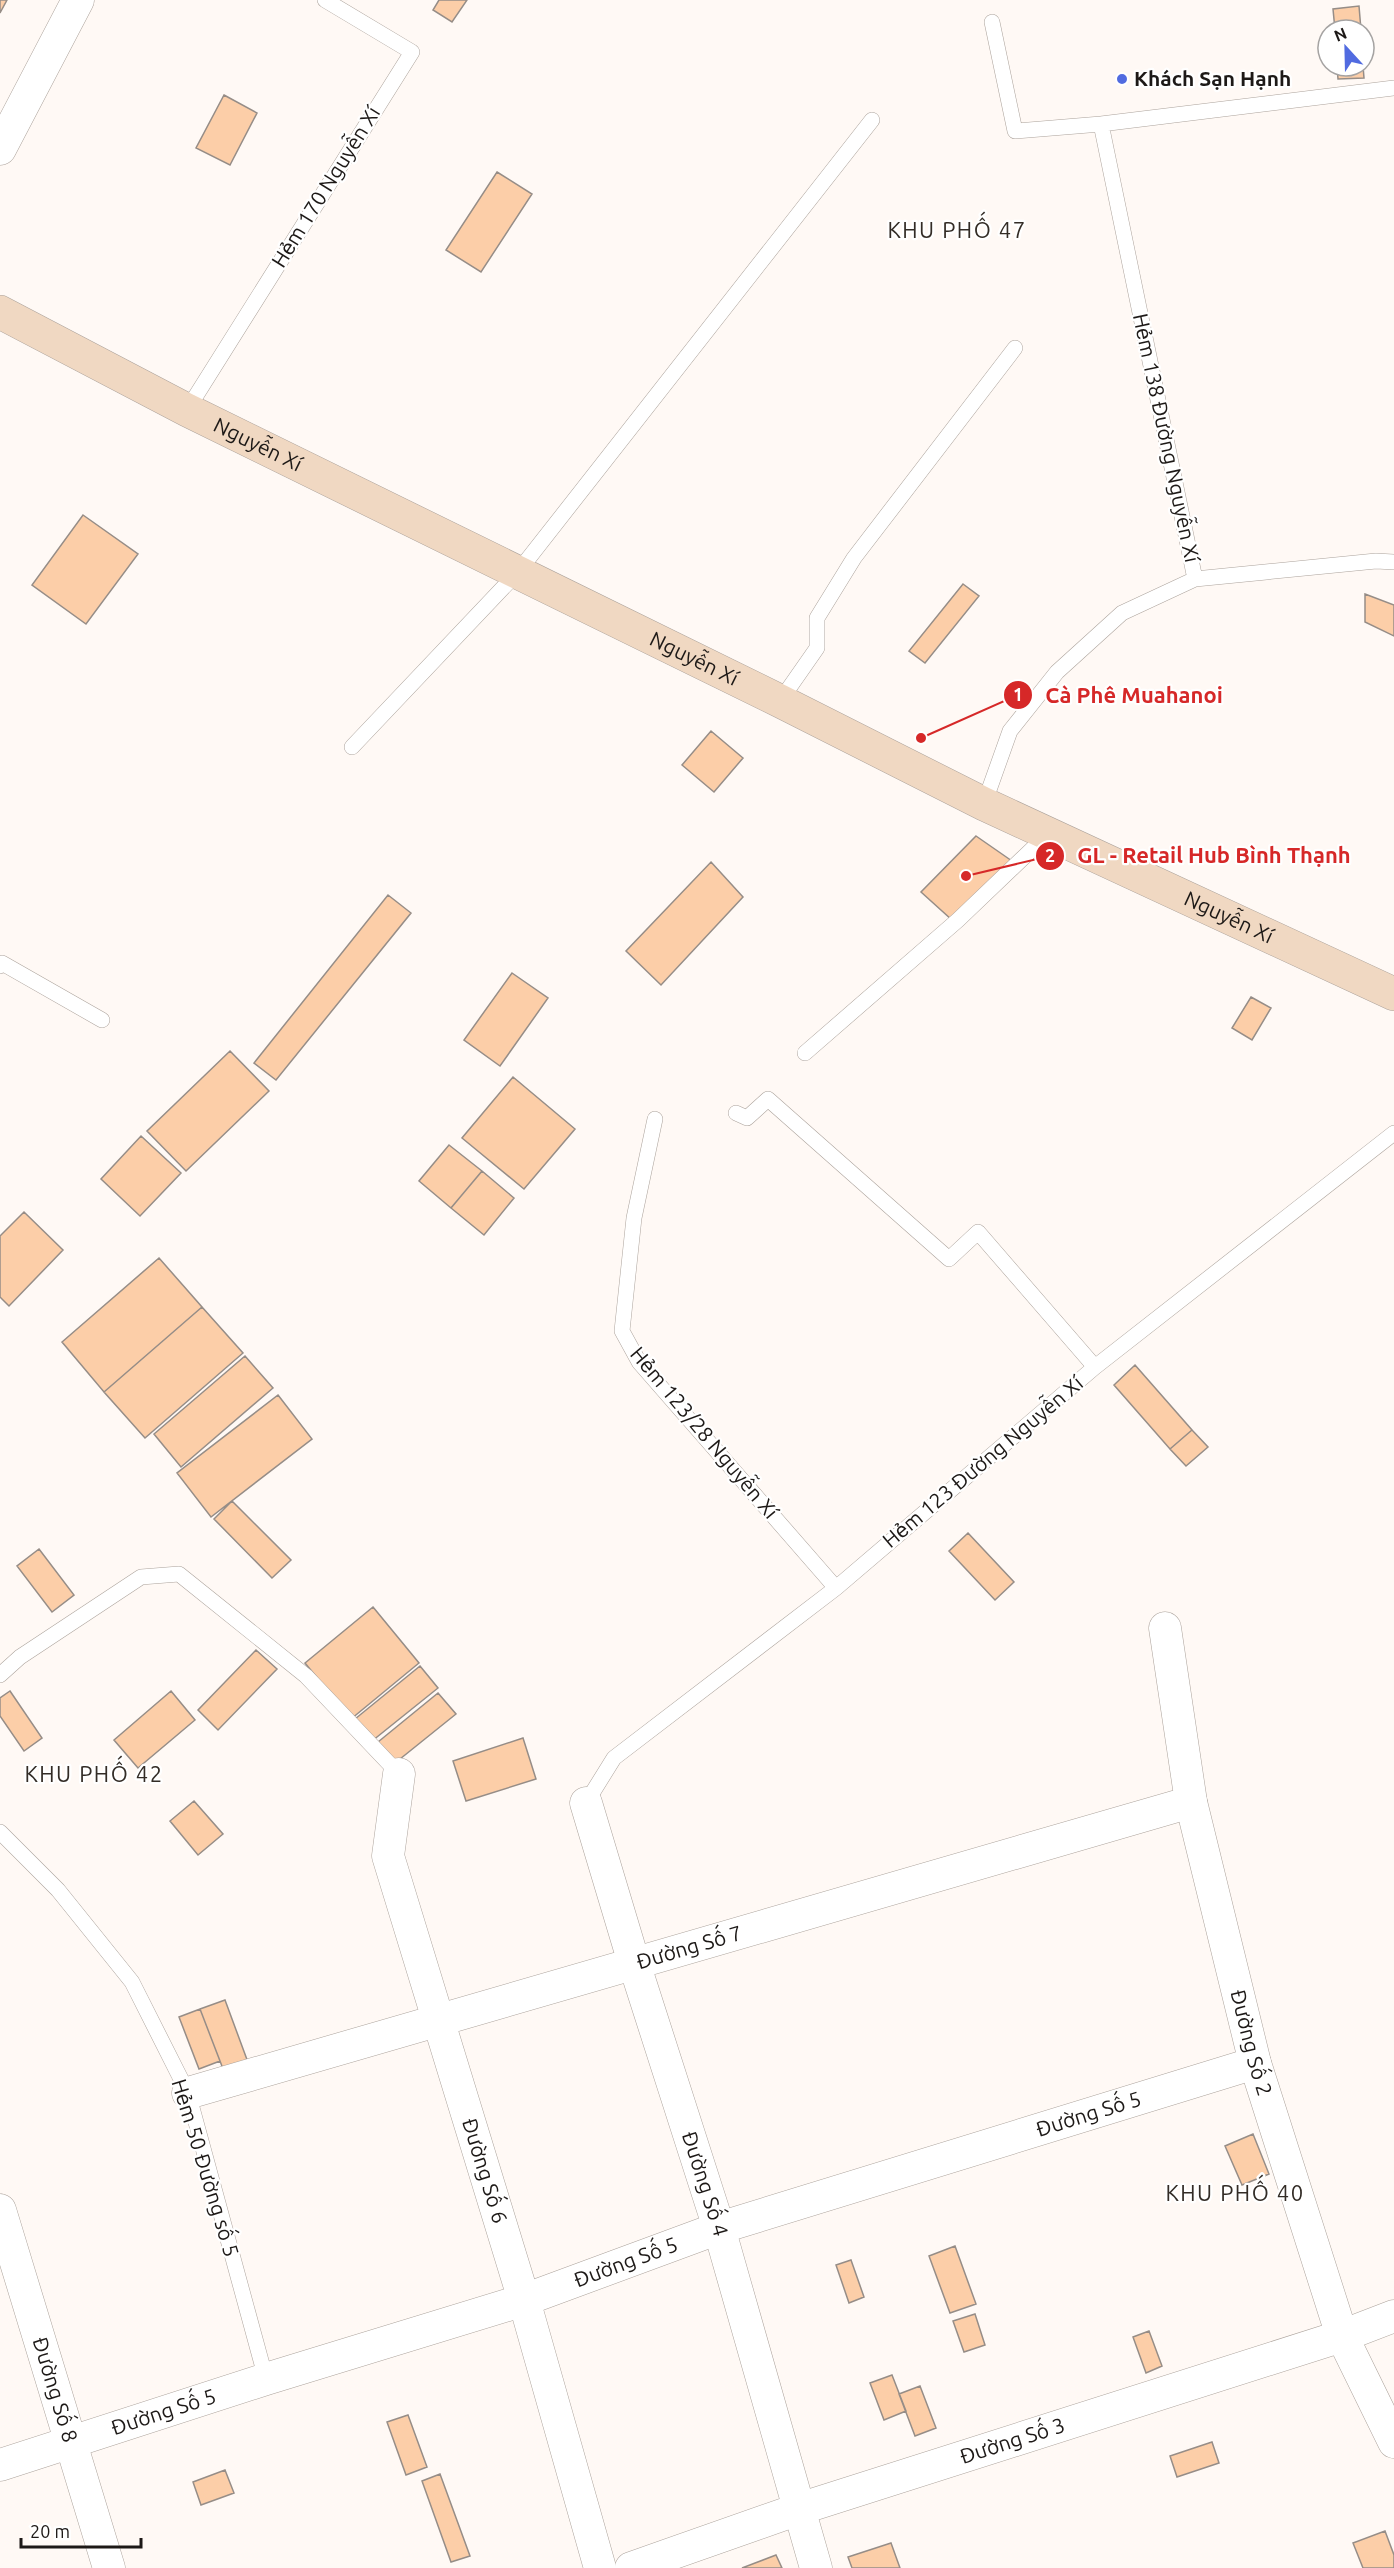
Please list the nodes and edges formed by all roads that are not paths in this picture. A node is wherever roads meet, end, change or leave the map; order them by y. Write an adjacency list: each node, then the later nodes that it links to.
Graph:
1 (78, 0): 7 (street)
2 (325, 0): 10 (lane, Hẻm 170 Nguyễn Xí)
3 (992, 22): 6 (lane)
4 (1394, 88): 6 (lane)
5 (872, 120): 12 (lane)
6 (1101, 124): 13 (lane, Hẻm 138 Đường Nguyễn Xí)
7 (0, 149)
8 (0, 312): 10 (main road, Nguyễn Xí)
9 (1015, 348): 14 (lane)
10 (187, 410): 12 (main road, Nguyễn Xí)
11 (1394, 562): 13 (lane)
12 (517, 573): 14 (main road, Nguyễn Xí); 15 (lane)
13 (1195, 579): 16 (lane, Hẻm 138 Đường Nguyễn Xí)
14 (780, 701): 16 (main road, Nguyễn Xí)
15 (352, 747)
16 (984, 804): 17 (main road, Nguyễn Xí)
17 (1048, 834): 19 (main road, Nguyễn Xí); 21 (lane)
18 (0, 966): 20 (lane)
19 (1394, 994)
20 (102, 1020)
21 (806, 1053)
22 (736, 1113): 25 (lane)
23 (655, 1119): 26 (lane, Hẻm 123/28 Nguyễn Xí)
24 (1394, 1133): 25 (lane, Hẻm 123 Đường Nguyễn Xí)
25 (1095, 1367): 26 (lane, Hẻm 123 Đường Nguyễn Xí)
26 (836, 1588): 31 (lane, Hẻm 123 Đường Nguyễn Xí)
27 (1165, 1628): 30 (street, Đường Số 2)
28 (0, 1675): 29 (lane)
29 (399, 1774): 34 (street, Đường Số 6)
30 (1191, 1802): 33 (street, Đường Số 7); 35 (street, Đường Số 2)
31 (586, 1803): 33 (street, Đường Số 4)
32 (0, 1832): 36 (lane, Hẻm 50 Đường số 5)
33 (634, 1963): 34 (street, Đường Số 7); 38 (street, Đường Số 4)
34 (438, 2020): 36 (street, Đường Số 7); 39 (street, Đường Số 6)
35 (1255, 2063): 38 (street, Đường Số 5); 41 (street, Đường Số 2)
36 (188, 2093): 42 (lane, Hẻm 50 Đường số 5)
37 (0, 2210): 43 (street, Đường Số 8)
38 (719, 2228): 39 (street, Đường Số 5); 46 (street, Đường Số 4)
39 (524, 2300): 42 (street, Đường Số 5); 48 (street, Đường Số 6)
40 (1394, 2316): 41 (street, Đường Số 3)
41 (1342, 2336): 44 (street, Đường Số 2); 46 (street, Đường Số 3)
42 (266, 2379): 43 (street, Đường Số 5)
43 (71, 2442): 45 (street, Đường Số 5); 47 (street, Đường Số 8)
44 (1394, 2442)
45 (0, 2465)
46 (799, 2510): 49 (street, Đường Số 3); 50 (street, Đường Số 4)
47 (109, 2568)
48 (600, 2568)
49 (631, 2568)
50 (816, 2568)

